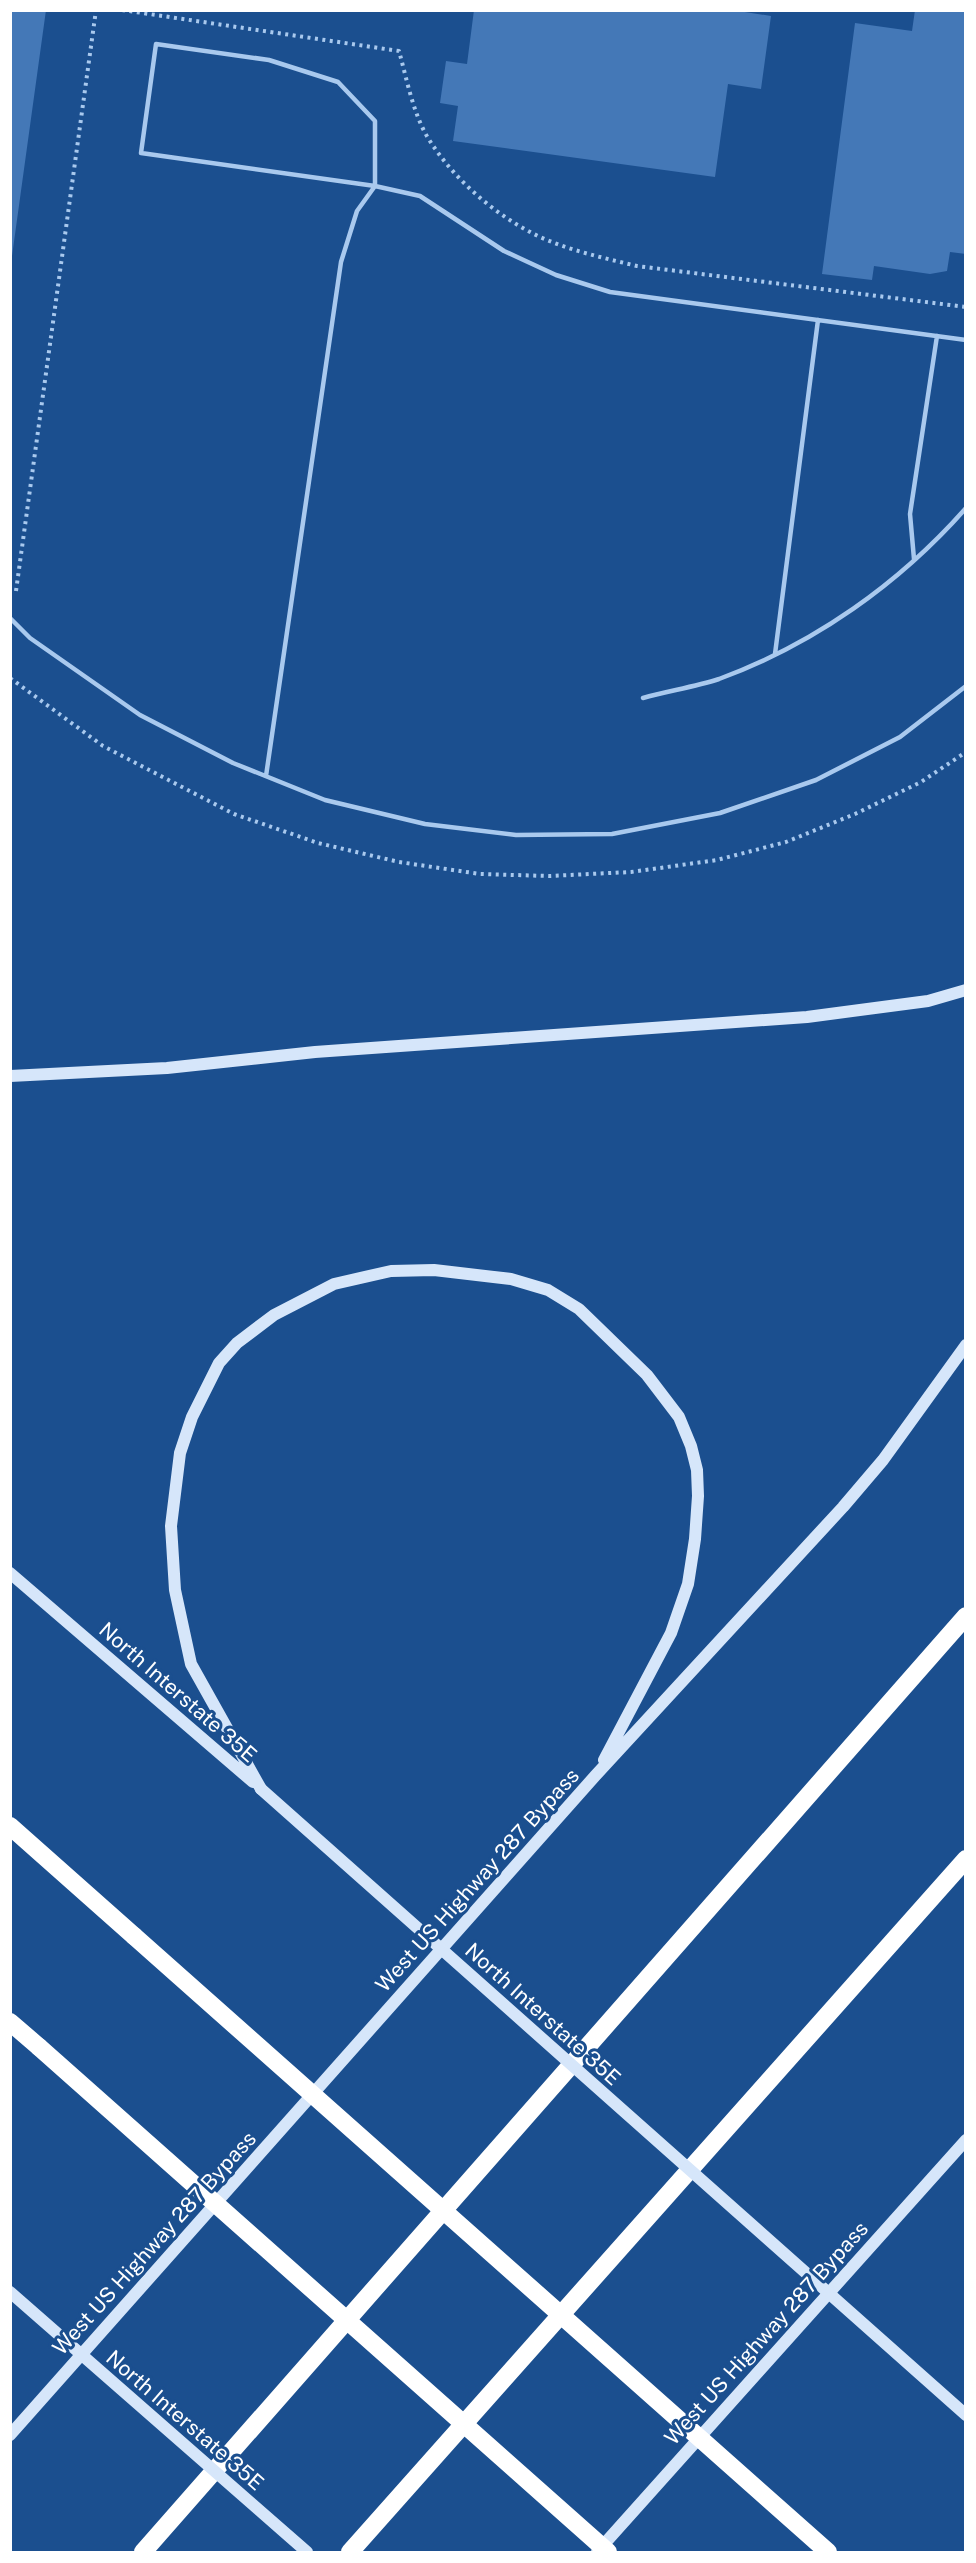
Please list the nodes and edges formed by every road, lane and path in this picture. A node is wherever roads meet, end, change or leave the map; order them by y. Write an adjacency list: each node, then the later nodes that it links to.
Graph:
1 (96, 10): 10 (path)
2 (122, 10): 4 (path)
3 (375, 186): 3 (lane); 5 (lane); 15 (lane)
4 (966, 307)
5 (818, 320): 6 (lane); 12 (lane)
6 (937, 336): 7 (lane); 9 (lane)
7 (966, 340)
8 (966, 508): 9 (lane)
9 (914, 559): 12 (lane)
10 (16, 591)
11 (10, 618): 15 (lane)
12 (775, 654): 14 (lane)
13 (966, 686): 15 (lane)
14 (643, 698)
15 (266, 777)
16 (966, 990): 17 (main road)
17 (10, 1076)
18 (966, 1345): 21 (main road, West US Highway 287 Bypass)
19 (10, 1573): 22 (main road, North Interstate 35E)
20 (966, 1616): 30 (highway)
21 (595, 1776): 22 (main road); 29 (main road, West US Highway 287 Bypass)
22 (261, 1789): 28 (main road, North Interstate 35E, bridge)
23 (10, 1826): 35 (highway, bridge)
24 (966, 1858): 32 (highway)
25 (10, 2022): 34 (highway, bridge)
26 (966, 2140): 33 (main road, West US Highway 287 Bypass)
27 (10, 2292): 31 (main road, North Interstate 35E, bridge)
28 (966, 2415)
29 (10, 2434)
30 (143, 2553)
31 (308, 2553)
32 (350, 2553)
33 (596, 2553)
34 (608, 2553)
35 (828, 2553)

